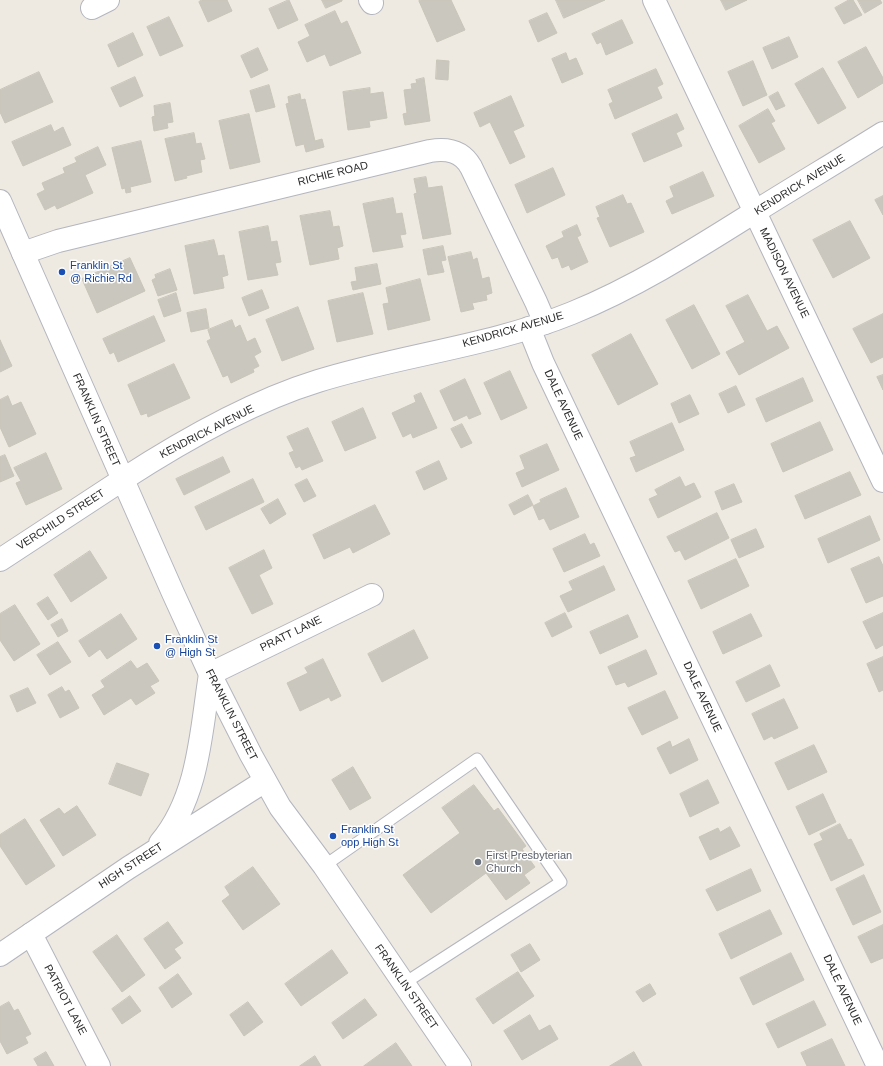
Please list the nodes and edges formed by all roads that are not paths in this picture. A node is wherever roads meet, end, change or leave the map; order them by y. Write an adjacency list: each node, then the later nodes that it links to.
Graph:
1 (655, 0): 4 (street, MADISON AVENUE)
2 (883, 133): 4 (street, KENDRICK AVENUE)
3 (0, 201): 5 (street, FRANKLIN STREET)
4 (755, 213): 6 (street, KENDRICK AVENUE); 8 (street, MADISON AVENUE)
5 (23, 253): 6 (street, RICHIE ROAD); 7 (street, FRANKLIN STREET)
6 (537, 325): 7 (street, KENDRICK AVENUE); 18 (street, DALE AVENUE)
7 (122, 480): 9 (street, VERCHILD STREET); 11 (street, FRANKLIN STREET)
8 (883, 481)
9 (0, 560)
10 (372, 595): 11 (street, PRATT LANE)
11 (210, 674): 12 (street, FRANKLIN STREET); 13 (street)
12 (265, 781): 13 (street, HIGH STREET); 14 (street, FRANKLIN STREET)
13 (151, 853): 15 (street, HIGH STREET)
14 (324, 866): 17 (street, FRANKLIN STREET); 17 (lane)
15 (31, 934): 16 (street, HIGH STREET); 19 (street, PATRIOT LANE)
16 (0, 955)
17 (403, 984): 20 (street, FRANKLIN STREET)
18 (879, 1063)
19 (99, 1066)
20 (460, 1066)

